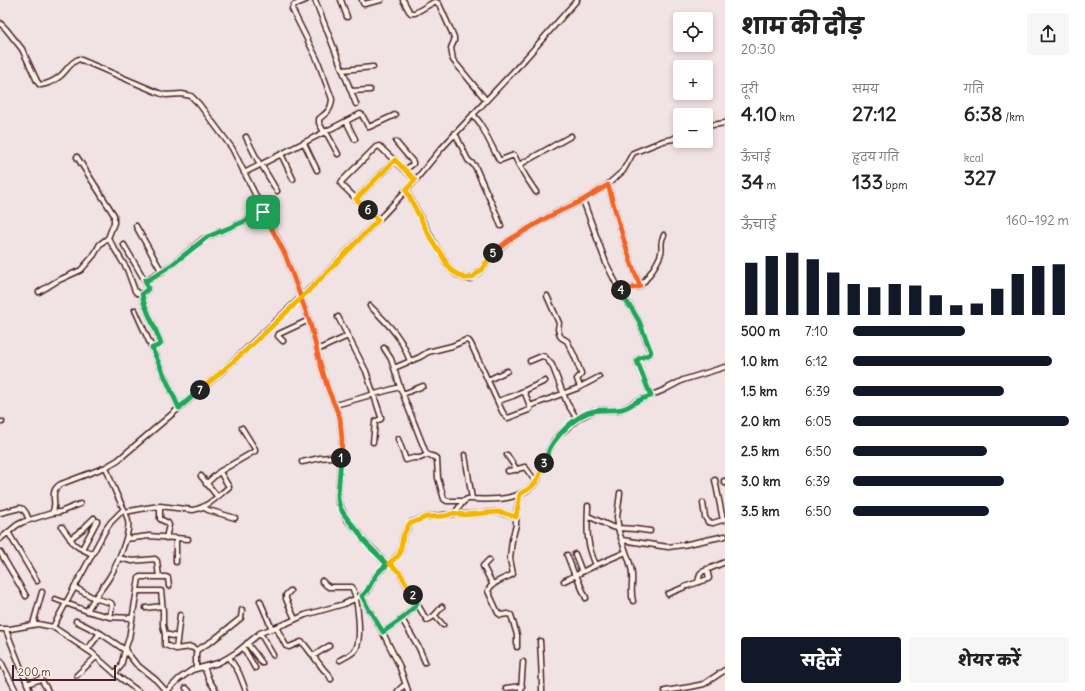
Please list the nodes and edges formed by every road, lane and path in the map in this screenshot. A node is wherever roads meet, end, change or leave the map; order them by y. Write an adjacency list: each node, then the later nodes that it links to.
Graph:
1 (306, 0): 21 (street)
2 (316, 0): 11 (street)
3 (341, 0): 8 (street)
4 (362, 0): 5 (street)
5 (381, 0)
6 (403, 0): 14 (street)
7 (577, 0): 14 (street)
8 (347, 17)
9 (0, 23): 37 (street)
10 (373, 67): 11 (street)
11 (343, 70): 13 (street)
12 (370, 90): 13 (street)
13 (351, 91): 15 (street)
14 (486, 100): 16 (street)
15 (356, 104)
16 (473, 114): 22 (street); 34 (street)
17 (395, 115): 18 (street)
18 (346, 121): 21 (street); 25 (street)
19 (725, 123): 20 (street)
20 (713, 125)
21 (325, 132): 28 (street); 30 (street)
22 (455, 133): 39 (street); 49 (street)
23 (246, 136): 33 (street)
24 (571, 136): 34 (street)
25 (355, 139)
26 (673, 139): 40 (street)
27 (396, 142): 36 (street)
28 (304, 143): 29 (street); 35 (street)
29 (281, 154): 33 (street); 38 (street)
30 (338, 154)
31 (77, 156): 51 (street)
32 (395, 160): 36 (street); 44 (street); 44 (street)
33 (260, 164): 37 (street); 42 (street)
34 (520, 165): 43 (street)
35 (317, 170)
36 (406, 170): 39 (street)
37 (244, 173): 46 (street)
38 (294, 179)
39 (415, 180): 41 (street)
40 (608, 185): 45 (street); 55 (street)
41 (406, 190): 45 (street); 47 (street)
42 (277, 191)
43 (536, 192)
44 (356, 199): 47 (street)
45 (583, 200): 57 (street)
46 (263, 212): 53 (street); 60 (street)
47 (378, 220): 60 (street)
48 (136, 226): 53 (street)
49 (501, 226)
50 (664, 235): 55 (street)
51 (108, 238): 56 (street); 58 (street)
52 (124, 245): 54 (street)
53 (162, 272): 54 (street)
54 (145, 280): 58 (street)
55 (640, 286): 57 (street)
56 (39, 292)
57 (620, 292): 85 (street)
58 (142, 294): 67 (street)
59 (548, 296): 80 (street)
60 (301, 298): 64 (street); 89 (street)
61 (370, 306): 70 (street)
62 (135, 310): 67 (street)
63 (338, 317): 65 (street)
64 (309, 320): 66 (street); 69 (street)
65 (348, 336): 69 (street); 82 (street)
66 (283, 341)
67 (152, 348): 89 (street)
68 (384, 348): 73 (street)
69 (317, 350): 87 (street)
70 (410, 361): 73 (street); 76 (street)
71 (530, 361): 84 (street)
72 (725, 367): 85 (street)
73 (394, 368): 79 (street)
74 (507, 372): 76 (street)
75 (599, 377): 80 (street)
76 (488, 380): 86 (street)
77 (545, 380): 81 (street)
78 (423, 386): 83 (street)
79 (400, 387): 82 (street); 83 (street)
80 (580, 387): 84 (street)
81 (524, 391): 86 (street); 88 (street)
82 (374, 394): 87 (street); 93 (street)
83 (403, 394): 95 (street)
84 (563, 394): 88 (street); 90 (street)
85 (651, 396): 90 (street)
86 (498, 402): 88 (street)
87 (335, 405): 97 (street)
88 (530, 406)
89 (179, 408): 99 (street)
90 (577, 419): 105 (street)
91 (242, 428): 102 (street)
92 (398, 439): 95 (street)
93 (373, 442)
94 (508, 454): 100 (street)
95 (427, 455): 113 (street)
96 (465, 455): 110 (street)
97 (341, 456): 98 (street); 148 (street)
98 (302, 462)
99 (106, 467): 118 (street); 119 (street)
100 (517, 470): 101 (street); 105 (street)
101 (508, 471)
102 (220, 472): 106 (street); 109 (street)
103 (201, 476): 106 (street)
104 (714, 480): 124 (street)
105 (536, 482): 108 (street)
106 (206, 484): 109 (street)
107 (620, 493): 127 (street)
108 (520, 494): 110 (street); 122 (street)
109 (217, 496): 116 (street)
110 (472, 499): 113 (street)
111 (703, 503): 124 (street)
112 (80, 504): 119 (street)
113 (460, 505): 120 (street)
114 (160, 506): 116 (street); 118 (street); 131 (street)
115 (588, 506): 121 (street)
116 (203, 507): 123 (street)
117 (0, 511): 125 (street)
118 (125, 511): 135 (street); 141 (street)
119 (52, 513): 125 (street)
120 (454, 513): 122 (street); 148 (street)
121 (588, 516): 127 (street); 149 (street)
122 (516, 517): 158 (street)
123 (235, 518)
124 (724, 519)
125 (29, 520): 129 (street)
126 (62, 528): 134 (street)
127 (618, 528): 128 (street); 137 (street)
128 (650, 531)
129 (8, 532): 133 (street); 154 (street)
130 (725, 536): 137 (street)
131 (166, 538): 132 (street); 135 (street)
132 (176, 538): 136 (street); 146 (street)
133 (0, 539)
134 (70, 539): 138 (street); 138 (street)
135 (126, 539): 144 (street)
136 (188, 539)
137 (622, 540): 140 (street)
138 (82, 549): 141 (street)
139 (0, 552): 165 (street)
140 (626, 552): 149 (street); 172 (street)
141 (92, 554): 160 (street)
142 (575, 554): 151 (street)
143 (567, 555): 152 (street)
144 (119, 558): 153 (street); 167 (street)
145 (489, 560): 158 (street)
146 (176, 562)
147 (725, 562): 150 (street)
148 (388, 564): 166 (street); 174 (street)
149 (596, 565): 151 (street)
150 (707, 569): 157 (street); 157 (street)
151 (582, 572): 152 (street)
152 (575, 576): 156 (street); 168 (street)
153 (159, 577): 159 (street); 161 (street)
154 (37, 581)
155 (322, 581): 170 (street)
156 (564, 581)
157 (698, 582): 164 (street)
158 (492, 585): 202 (street)
159 (169, 586)
160 (74, 588): 167 (street); 173 (street)
161 (138, 591): 175 (street); 183 (street)
162 (42, 592): 187 (street)
163 (290, 592): 185 (street)
164 (668, 594)
165 (26, 596)
166 (362, 596): 170 (street); 193 (street)
167 (94, 598): 179 (street); 182 (street)
168 (586, 598)
169 (55, 599): 173 (street)
170 (356, 599): 185 (street); 212 (street)
171 (260, 601): 190 (street)
172 (633, 601)
173 (66, 602): 179 (street); 189 (street)
174 (417, 604): 181 (street); 184 (street)
175 (162, 606): 177 (street); 196 (street)
176 (442, 607): 181 (street)
177 (146, 608)
178 (242, 610): 206 (street)
179 (87, 611): 182 (street)
180 (180, 615): 197 (street)
181 (435, 616): 188 (street)
182 (110, 617): 183 (street)
183 (132, 618): 205 (street)
184 (402, 619): 193 (street); 214 (street)
185 (295, 620): 190 (street)
186 (76, 622): 194 (street)
187 (33, 624): 189 (street); 192 (street)
188 (443, 625)
189 (53, 627): 204 (street)
190 (274, 628): 195 (street); 208 (street)
191 (0, 629): 192 (street)
192 (6, 630): 223 (street)
193 (383, 632): 224 (street)
194 (100, 633): 204 (street); 205 (street)
195 (260, 633): 199 (street); 207 (street)
196 (165, 634): 197 (street); 203 (street)
197 (177, 637): 203 (street)
198 (540, 641): 237 (street)
199 (247, 643): 201 (street); 213 (street)
200 (329, 646): 208 (street)
201 (243, 647): 210 (street); 217 (street)
202 (517, 647)
203 (176, 649): 206 (street)
204 (87, 650): 209 (street)
205 (125, 650): 220 (street); 231 (street)
206 (197, 650): 218 (street)
207 (273, 655)
208 (313, 656): 222 (street)
209 (96, 657): 220 (street); 221 (street)
210 (229, 657): 216 (street); 233 (street)
211 (0, 660): 227 (street)
212 (340, 660)
213 (262, 662)
214 (425, 662)
215 (522, 662): 225 (street)
216 (204, 667): 218 (street); 232 (street)
217 (255, 668)
218 (196, 669): 231 (street)
219 (725, 670): 238 (street)
220 (115, 673): 230 (street)
221 (77, 674)
222 (331, 679)
223 (27, 684): 228 (street); 229 (street)
224 (405, 685): 234 (street); 235 (street)
225 (522, 686): 226 (street); 236 (street)
226 (506, 688)
227 (16, 691)
228 (30, 691)
229 (48, 691)
230 (138, 691)
231 (166, 691)
232 (216, 691)
233 (246, 691)
234 (399, 691)
235 (408, 691)
236 (521, 691)
237 (542, 691)
238 (665, 691)

